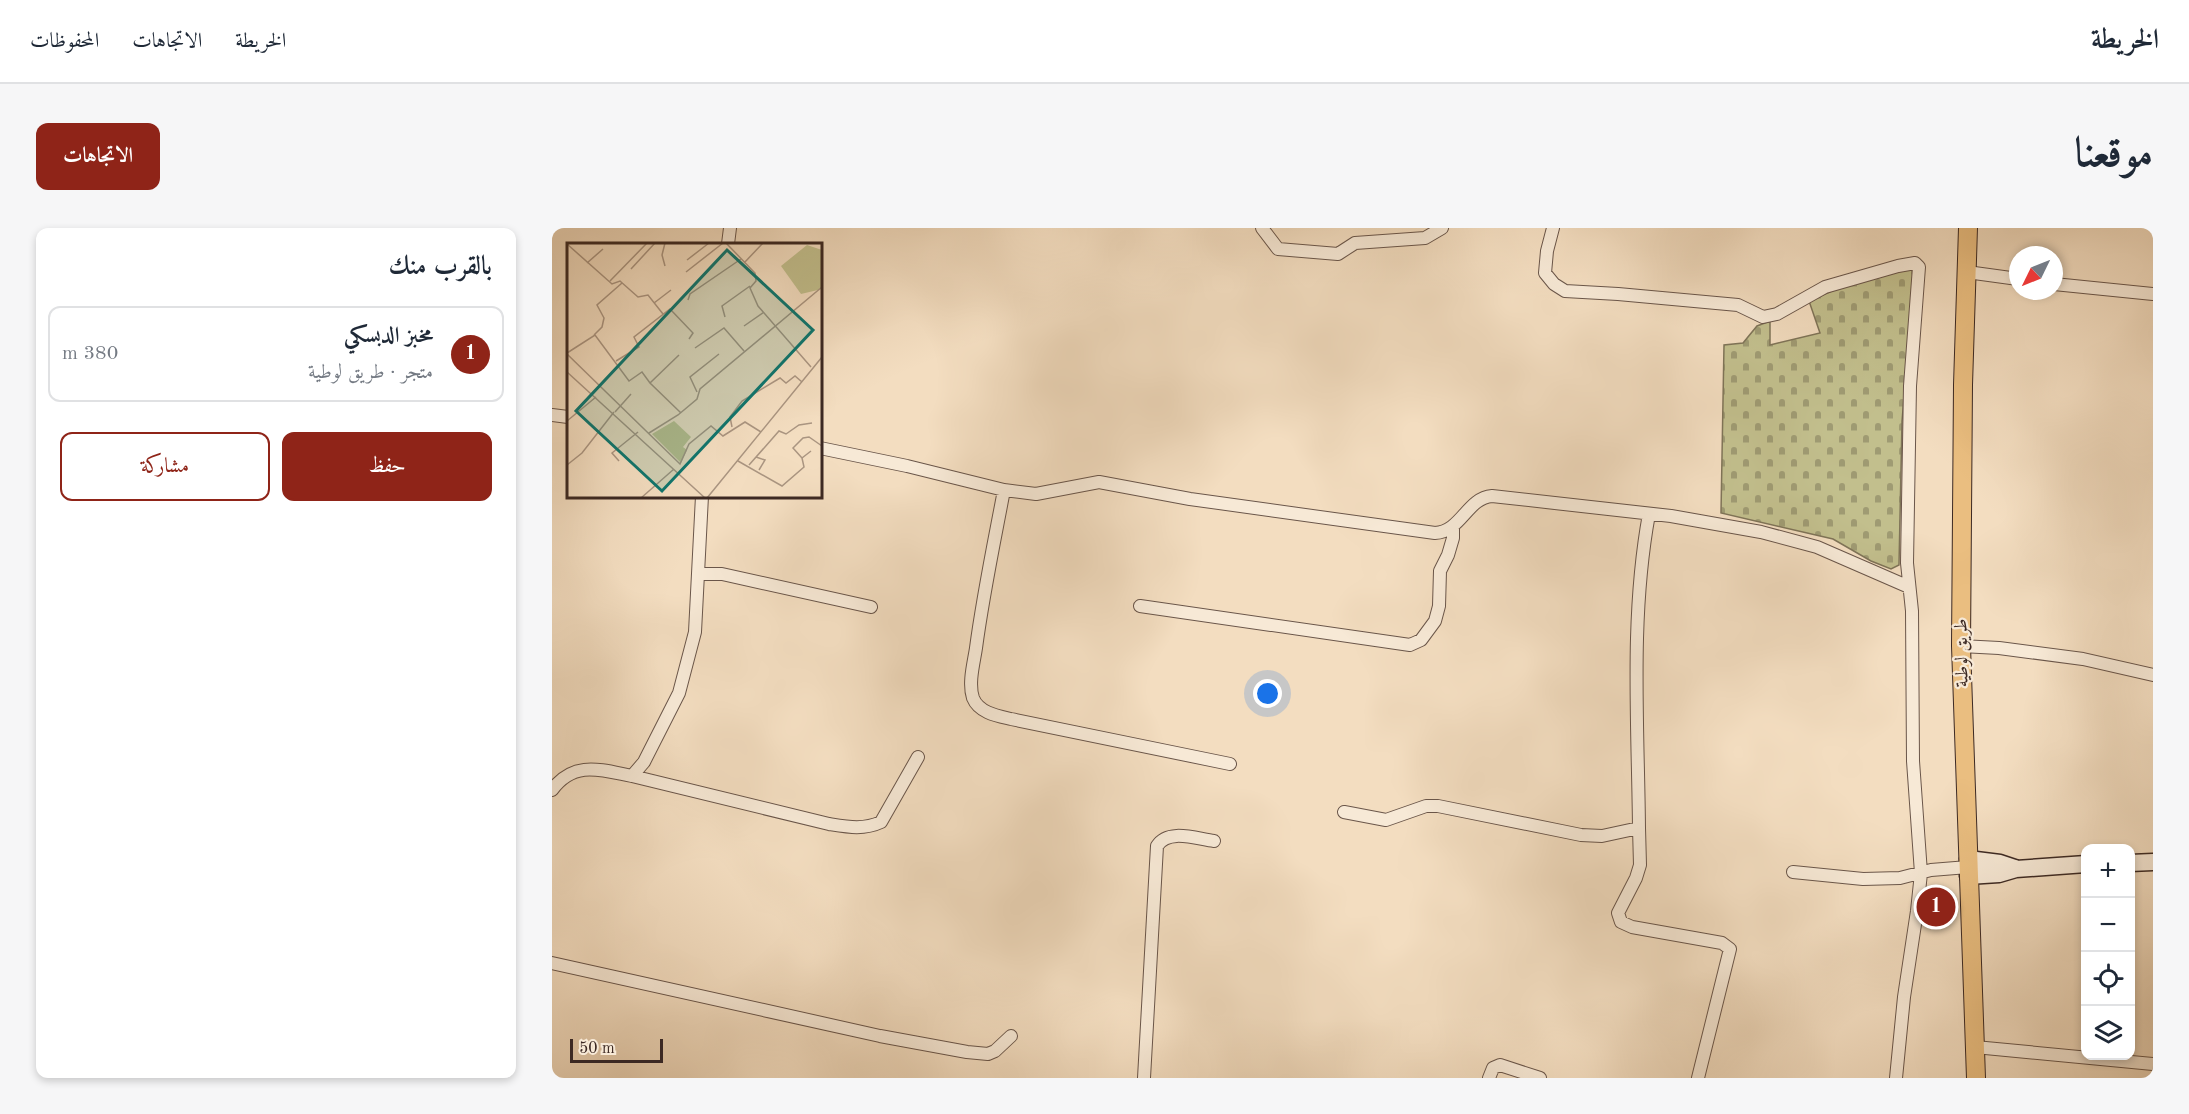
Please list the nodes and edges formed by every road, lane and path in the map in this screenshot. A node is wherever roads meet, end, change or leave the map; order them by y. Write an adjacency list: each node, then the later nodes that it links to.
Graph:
1 (730, 228): 6 (street)
2 (1262, 228): 3 (street)
3 (1442, 228)
4 (1553, 228): 19 (street)
5 (1968, 228): 7 (main road, طريق لوطية)
6 (728, 243)
7 (1967, 272): 8 (street); 22 (main road, طريق لوطية)
8 (2009, 278)
9 (2063, 285): 10 (street)
10 (2153, 294)
11 (552, 415): 12 (street)
12 (567, 417)
13 (822, 448): 14 (street)
14 (1004, 490): 17 (street); 25 (street)
15 (702, 498): 18 (street)
16 (1649, 514): 17 (street); 19 (street); 29 (street)
17 (1453, 527): 20 (street)
18 (699, 574): 21 (street); 26 (street)
19 (1909, 587): 36 (street)
20 (1140, 606)
21 (871, 607)
22 (1961, 646): 23 (street); 34 (main road, طريق لوطية)
23 (2153, 675)
24 (918, 757): 26 (street)
25 (1230, 764)
26 (632, 776): 27 (street)
27 (552, 790)
28 (1344, 812): 29 (street)
29 (1639, 828): 44 (street)
30 (1214, 841): 41 (street)
31 (2153, 862): 32 (street)
32 (2135, 863)
33 (2081, 864): 34 (street)
34 (1968, 867): 36 (street); 39 (main road, طريق لوطية)
35 (1793, 872): 36 (street)
36 (1921, 873): 45 (street)
37 (552, 963): 38 (street)
38 (1011, 1036)
39 (1975, 1047): 40 (street); 46 (main road, طريق لوطية)
40 (2153, 1064)
41 (1144, 1078)
42 (1489, 1078): 43 (street)
43 (1540, 1078)
44 (1698, 1078)
45 (1896, 1078)
46 (1976, 1078)

